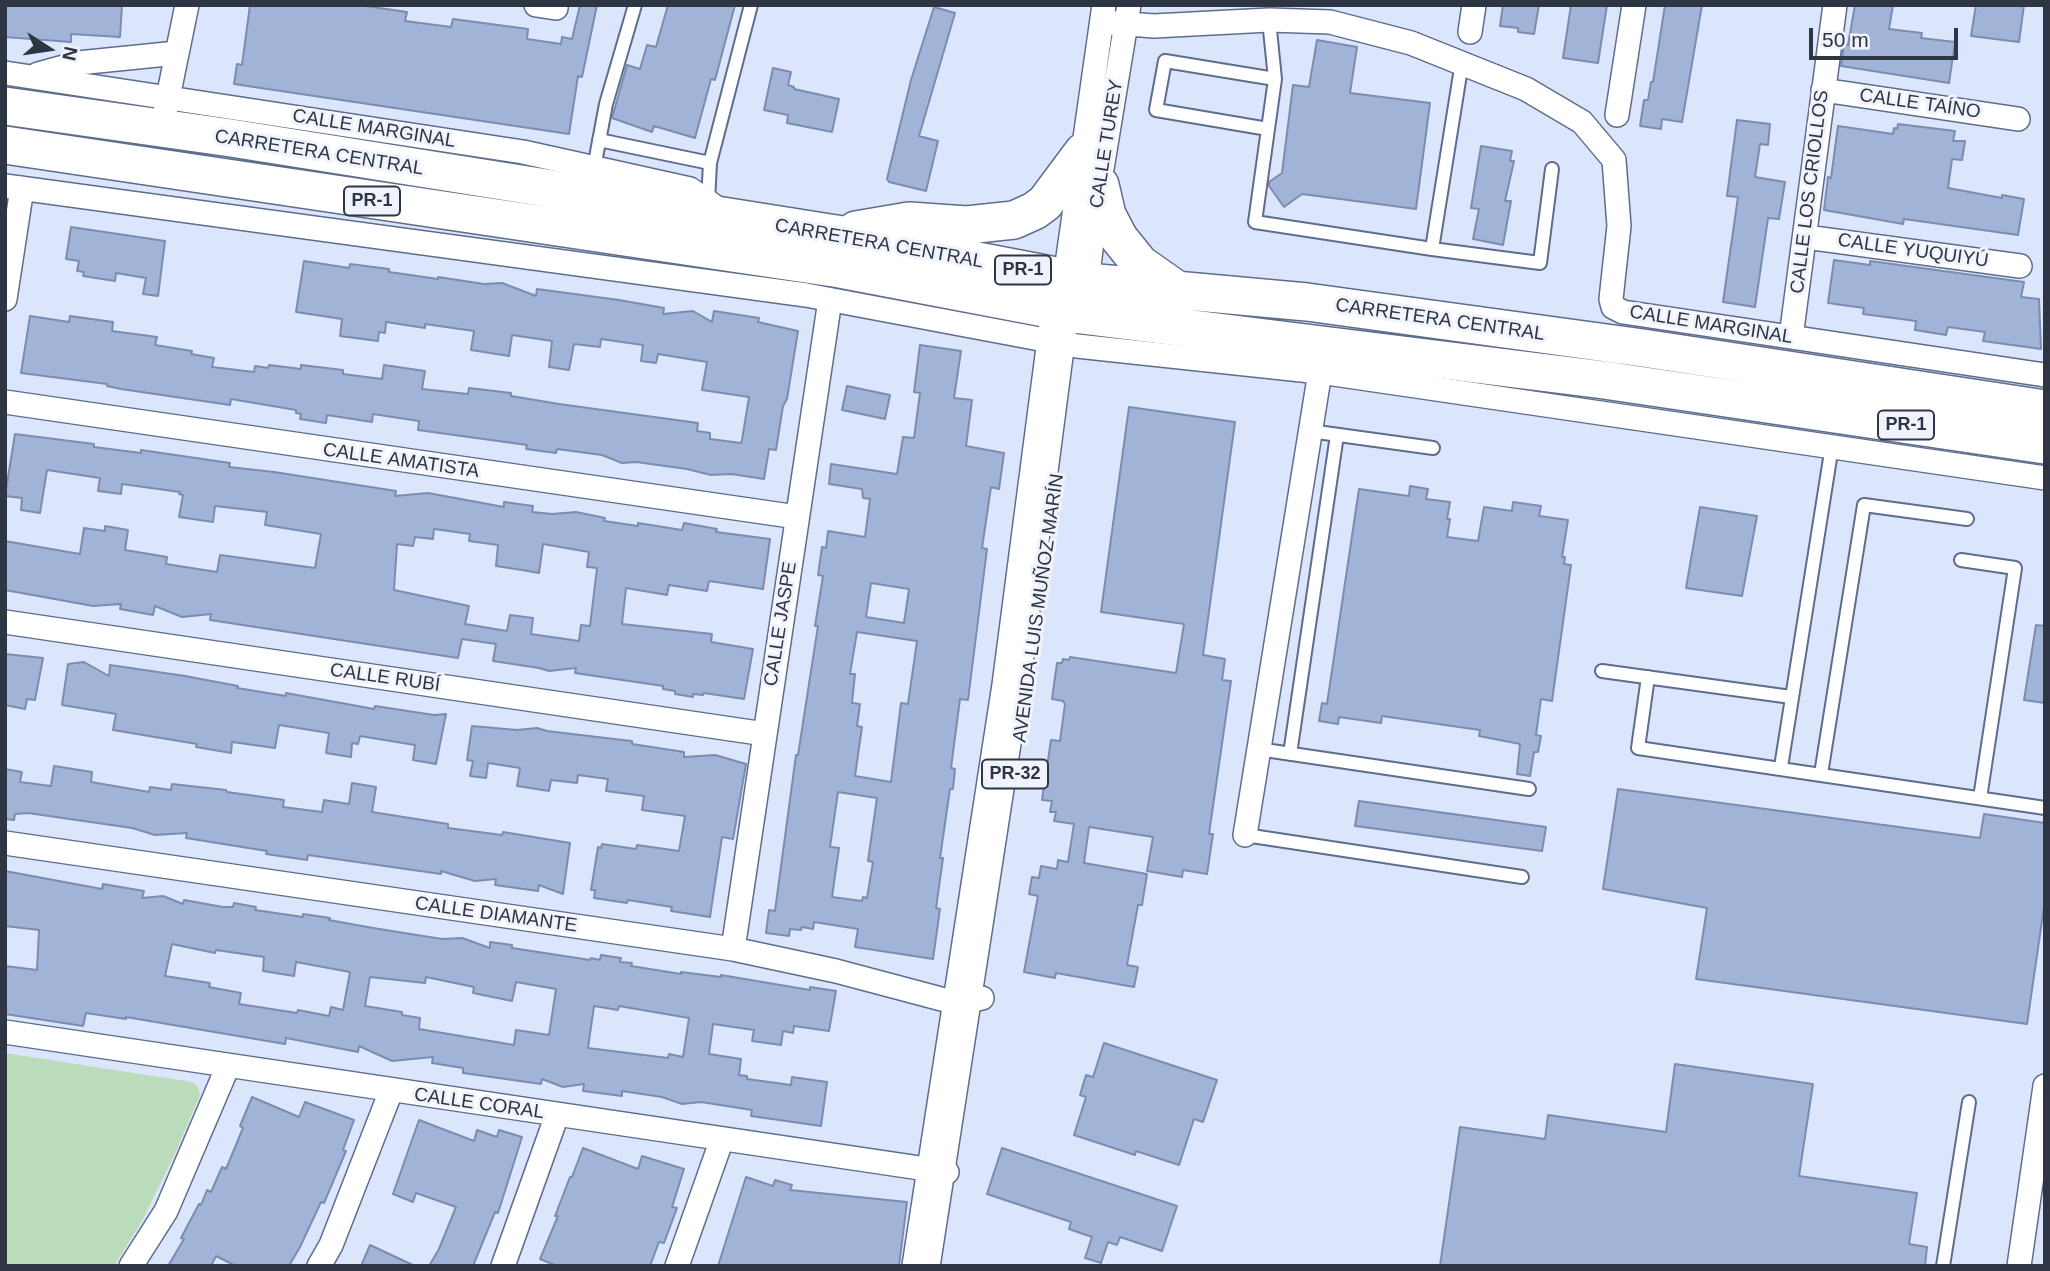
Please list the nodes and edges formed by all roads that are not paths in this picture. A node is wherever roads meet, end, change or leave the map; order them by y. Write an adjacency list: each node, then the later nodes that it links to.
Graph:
1 (187, 5): 11 (street)
2 (635, 5): 23 (lane)
3 (751, 5): 26 (lane)
4 (1474, 5): 10 (street)
5 (1634, 5): 19 (street)
6 (1835, 5): 16 (street, CALLE LOS CRIOLLOS)
7 (1103, 14): 8 (street, CALLE MARGINAL); 25 (street, CALLE TUREY)
8 (1128, 15): 9 (street, CALLE MARGINAL); 29 (street, CALLE TUREY)
9 (1269, 20): 12 (street, CALLE MARGINAL); 15 (lane)
10 (1470, 32)
11 (177, 54): 14 (street); 18 (street)
12 (1462, 62): 35 (lane); 43 (street, CALLE MARGINAL)
13 (5, 73): 14 (street, CALLE MARGINAL)
14 (30, 76): 18 (street, CALLE MARGINAL)
15 (1275, 79): 21 (lane); 21 (lane)
16 (1823, 90): 20 (street, CALLE TAÍNO); 34 (street, CALLE LOS CRIOLLOS)
17 (5, 106): 18 (main road, CARRETERA CENTRAL / PR-1)
18 (165, 113): 22 (main road); 27 (street, CALLE MARGINAL); 31 (main road); 32 (main road, CARRETERA CENTRAL / PR-1)
19 (1617, 115)
20 (2018, 119)
21 (1268, 129): 35 (lane)
22 (5, 138)
23 (599, 140): 26 (lane); 27 (lane)
24 (5, 145): 31 (main road, CARRETERA CENTRAL / PR-1)
25 (1083, 152): 33 (main road); 42 (street, CALLE TUREY)
26 (710, 163): 32 (lane)
27 (594, 168): 32 (street, CALLE MARGINAL)
28 (1552, 169): 35 (lane)
29 (1100, 185): 38 (main road); 42 (street, CALLE TUREY)
30 (14, 187): 39 (street); 40 (street)
31 (316, 192): 36 (main road, CARRETERA CENTRAL / PR-1)
32 (720, 210): 33 (main road, CARRETERA CENTRAL / PR-1)
33 (836, 234): 42 (main road, CARRETERA CENTRAL / PR-1)
34 (1806, 237): 37 (street, CALLE YUQUIYÚ); 43 (street, CALLE LOS CRIOLLOS)
35 (1432, 249)
36 (739, 256): 39 (street); 42 (main road, CARRETERA CENTRAL)
37 (2020, 266)
38 (1178, 291): 42 (main road, CARRETERA CENTRAL / PR-1); 46 (main road, CARRETERA CENTRAL / PR-1)
39 (806, 295): 41 (street)
40 (5, 299)
41 (830, 300): 42 (street); 56 (street, CALLE JASPE)
42 (1071, 313): 44 (street); 49 (main road, CARRETERA CENTRAL / PR-1); 75 (main road, AVENIDA LUIS MUÑOZ MARÍN / PR-32); 75 (main road, AVENIDA LUIS MUÑOZ MARÍN / PR-32)
43 (1791, 337): 45 (street, CALLE MARGINAL)
44 (1320, 372): 49 (street); 50 (street)
45 (2045, 375)
46 (1867, 382): 48 (main road, CARRETERA CENTRAL / PR-1); 49 (main road)
47 (5, 402): 56 (street, CALLE AMATISTA)
48 (2045, 410)
49 (1765, 420): 52 (main road, CARRETERA CENTRAL / PR-1); 53 (street)
50 (1310, 431): 51 (lane); 64 (street)
51 (1337, 435): 54 (lane); 65 (lane)
52 (2045, 445)
53 (1832, 446): 55 (street); 62 (lane)
54 (1433, 448)
55 (2045, 478)
56 (797, 517): 63 (street, CALLE JASPE)
57 (1967, 519): 67 (lane)
58 (1961, 559): 69 (lane)
59 (5, 622): 63 (street, CALLE RUBÍ)
60 (1602, 671): 61 (lane)
61 (1648, 677): 62 (lane); 66 (lane)
62 (1791, 697): 66 (lane)
63 (765, 734): 74 (street, CALLE JASPE)
64 (1258, 749): 65 (lane); 71 (street)
65 (1290, 754): 68 (lane)
66 (1781, 767): 67 (lane)
67 (1821, 774): 69 (lane)
68 (1530, 789)
69 (1980, 798): 70 (lane)
70 (2045, 808)
71 (1245, 835): 73 (lane)
72 (5, 843): 74 (street, CALLE DIAMANTE)
73 (1522, 877)
74 (733, 949): 75 (street, CALLE DIAMANTE)
75 (971, 1001): 83 (main road, AVENIDA LUIS MUÑOZ MARÍN / PR-32)
76 (5, 1032): 77 (street, CALLE CORAL)
77 (228, 1066): 79 (street, CALLE CORAL); 84 (street)
78 (2045, 1086): 91 (street)
79 (391, 1091): 81 (street, CALLE CORAL); 85 (street)
80 (1969, 1102): 90 (lane)
81 (557, 1115): 82 (street, CALLE CORAL); 86 (street)
82 (722, 1139): 83 (street, CALLE CORAL); 87 (street)
83 (945, 1172): 88 (main road, AVENIDA LUIS MUÑOZ MARÍN / PR-32); 89 (main road, AVENIDA LUIS MUÑOZ MARÍN / PR-32)
84 (131, 1266)
85 (319, 1266)
86 (503, 1266)
87 (677, 1266)
88 (920, 1266)
89 (936, 1266)
90 (1943, 1266)
91 (2019, 1266)

